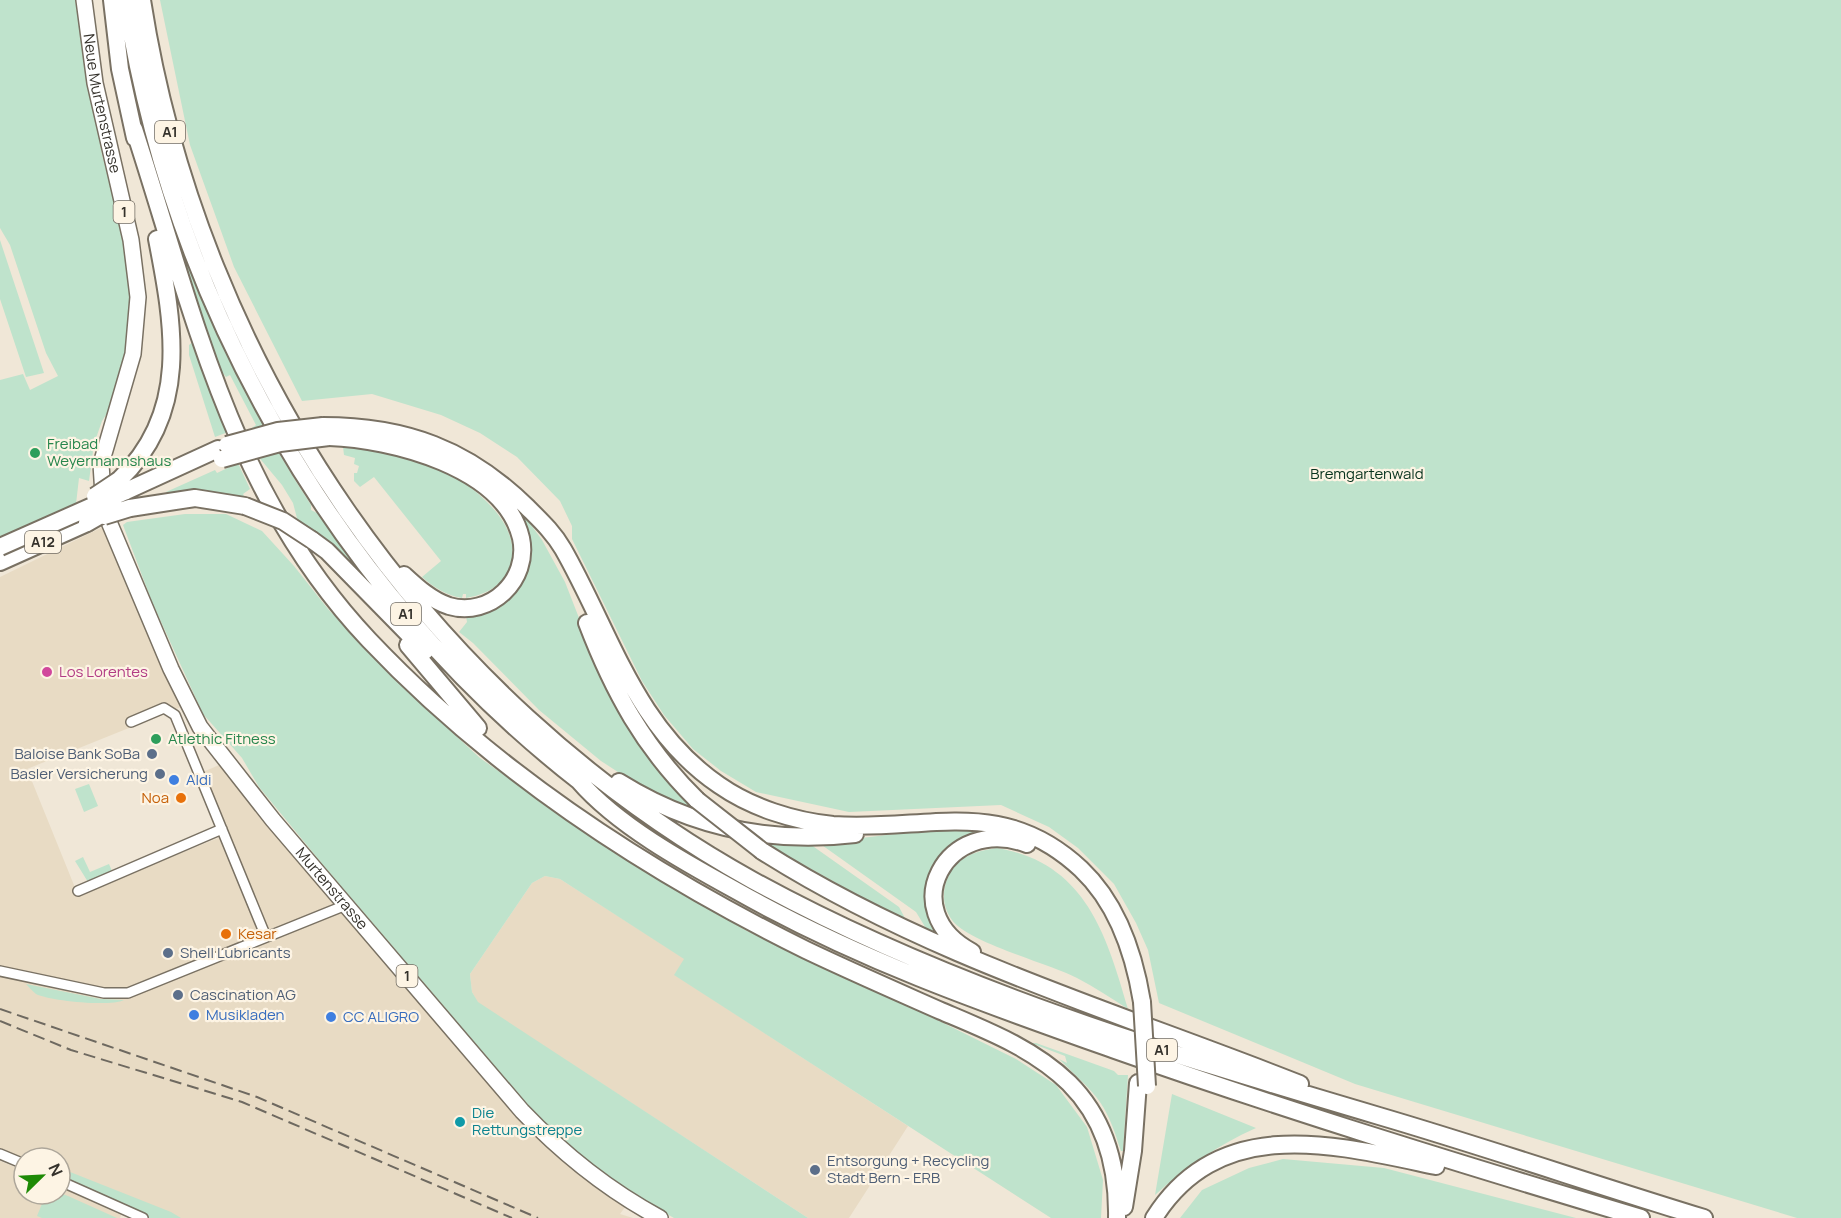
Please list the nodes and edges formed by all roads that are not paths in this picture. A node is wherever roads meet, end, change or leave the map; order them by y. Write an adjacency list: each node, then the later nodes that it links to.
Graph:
1 (84, 0): 7 (main road, Neue Murtenstrasse / 1)
2 (112, 0): 5 (highway)
3 (126, 0): 16 (highway, A1)
4 (142, 0): 9 (highway, A1)
5 (134, 129): 8 (highway); 19 (highway)
6 (326, 432): 8 (highway, bridge); 9 (highway); 10 (highway)
7 (101, 489): 21 (main road, Murtenstrasse / 1)
8 (125, 495): 11 (highway, bridge); 12 (highway, A12, bridge); 13 (highway, bridge)
9 (341, 502): 14 (highway, A1)
10 (528, 508): 17 (highway); 24 (highway, bridge)
11 (0, 545)
12 (0, 562)
13 (378, 603): 16 (highway); 19 (highway)
14 (528, 717): 17 (highway); 27 (highway, A1)
15 (131, 723): 18 (street)
16 (592, 796): 28 (highway, A1)
17 (960, 821): 25 (highway)
18 (222, 829): 20 (street); 22 (street)
19 (606, 834): 32 (highway)
20 (78, 891)
21 (346, 905): 22 (street); 31 (main road, Murtenstrasse / 1)
22 (266, 937): 23 (street)
23 (0, 971)
24 (1023, 980): 25 (highway); 27 (highway)
25 (1137, 1000): 26 (highway)
26 (1143, 1085): 32 (highway); 33 (highway)
27 (1382, 1117): 36 (highway, A1)
28 (1497, 1174): 34 (highway); 35 (highway, A1)
29 (72, 1185): 30 (street)
30 (143, 1218)
31 (660, 1218)
32 (1119, 1218)
33 (1132, 1218)
34 (1154, 1218)
35 (1641, 1218)
36 (1704, 1218)

